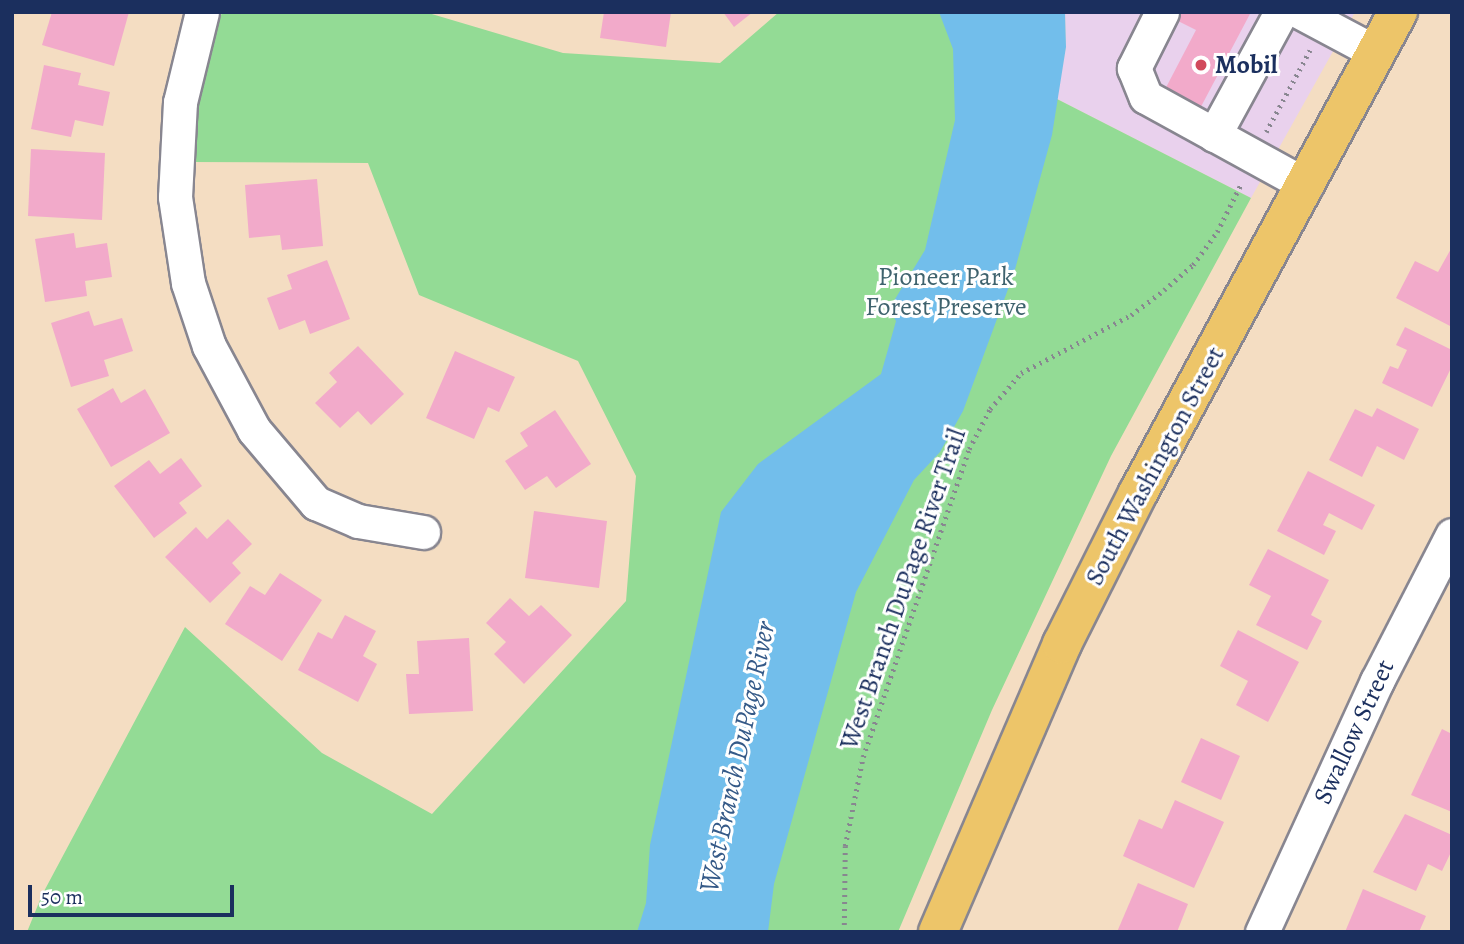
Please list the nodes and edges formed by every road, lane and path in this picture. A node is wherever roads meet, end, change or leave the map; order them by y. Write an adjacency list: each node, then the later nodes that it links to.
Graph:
1 (202, 12): 11 (street)
2 (1162, 12): 8 (street)
3 (1280, 12): 8 (street)
4 (1398, 12): 6 (main road, South Washington Street)
5 (1307, 27): 6 (street); 7 (path)
6 (1377, 53): 10 (main road, South Washington Street)
7 (1266, 132)
8 (1214, 135): 10 (street)
9 (1247, 173): 13 (path, West Branch DuPage River Trail)
10 (1306, 185): 14 (main road, South Washington Street)
11 (423, 531)
12 (1452, 535): 15 (street, Swallow Street)
13 (844, 932)
14 (938, 932)
15 (1262, 932)

